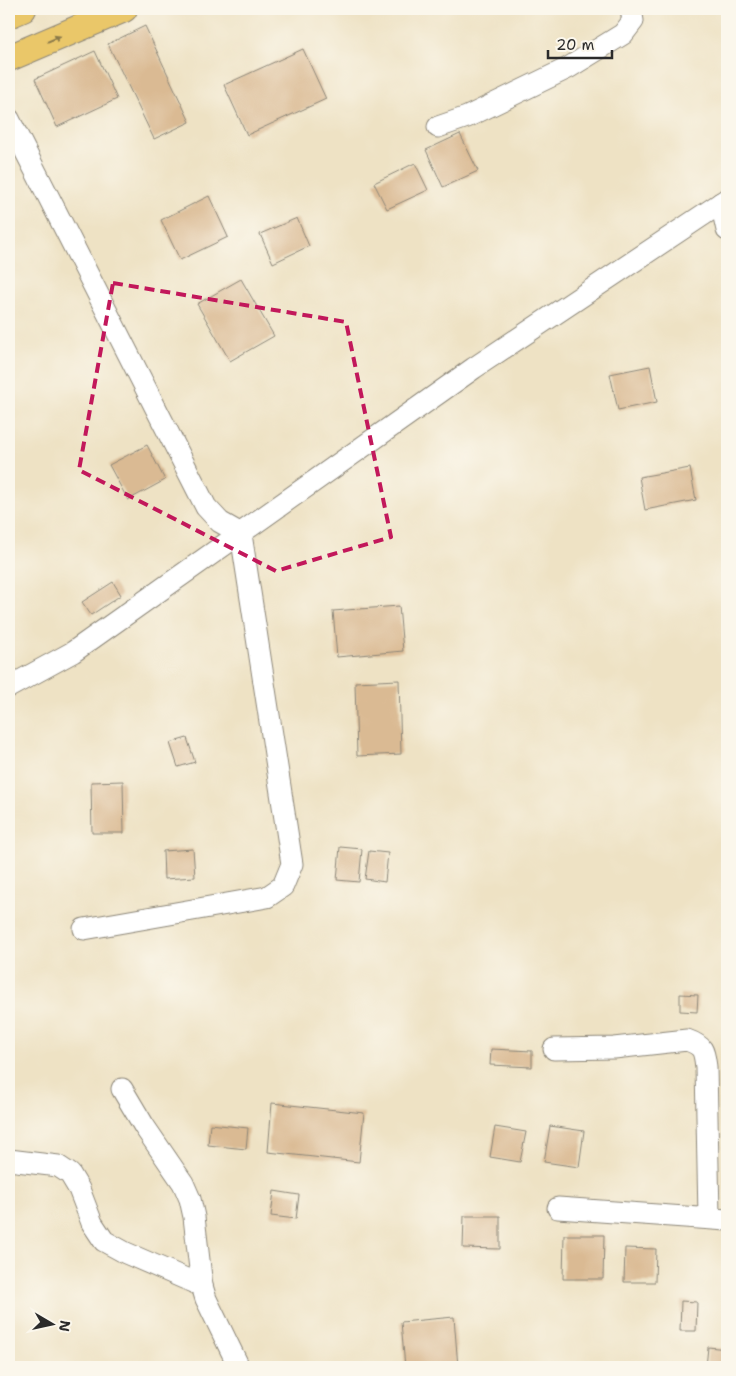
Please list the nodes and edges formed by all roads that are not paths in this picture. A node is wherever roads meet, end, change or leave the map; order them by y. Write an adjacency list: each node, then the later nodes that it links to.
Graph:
1 (23, 9): 4 (main road)
2 (124, 9): 5 (main road, one-way to 2)
3 (631, 9): 7 (street)
4 (9, 15)
5 (9, 58)
6 (9, 119): 10 (street)
7 (438, 127)
8 (724, 201): 9 (street); 10 (street)
9 (727, 230)
10 (241, 534): 11 (street); 12 (street)
11 (9, 687)
12 (84, 929)
13 (554, 1049): 17 (street)
14 (122, 1089): 18 (street)
15 (9, 1160): 18 (street)
16 (558, 1208): 17 (street)
17 (718, 1219)
18 (202, 1286): 19 (street)
19 (239, 1367)

